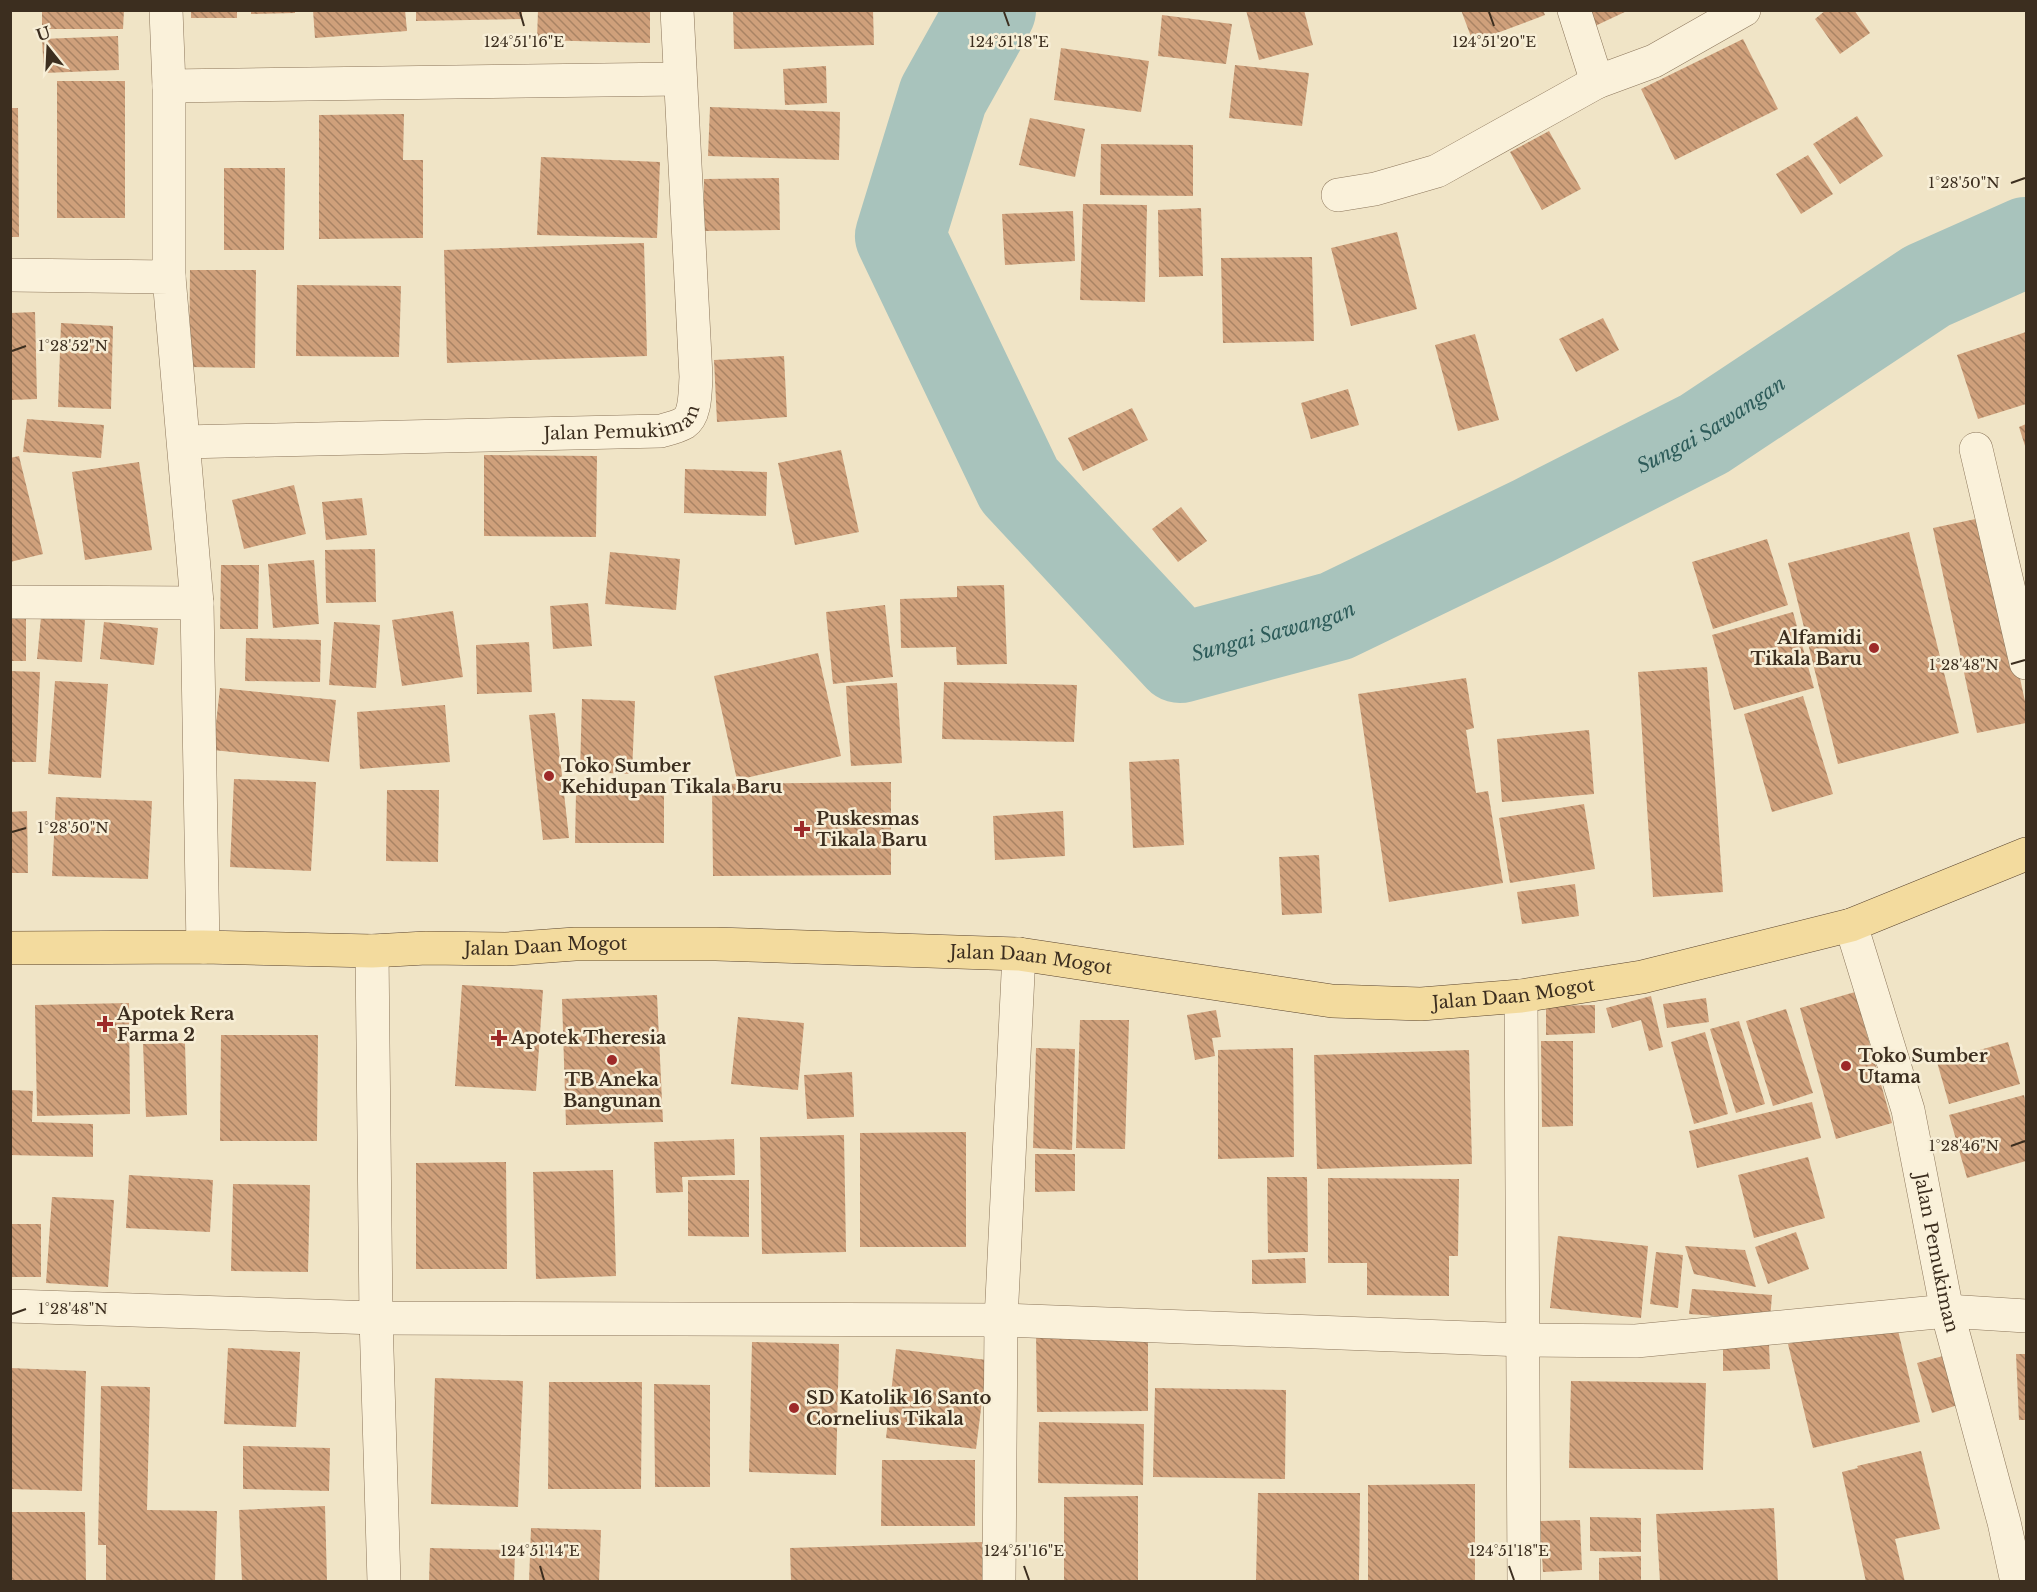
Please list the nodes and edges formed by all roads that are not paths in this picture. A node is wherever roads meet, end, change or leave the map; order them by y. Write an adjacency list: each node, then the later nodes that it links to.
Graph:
1 (166, 10): 7 (street)
2 (677, 10): 5 (street, Jalan Pemukiman)
3 (1574, 10): 6 (street)
4 (1744, 10): 6 (street)
5 (679, 79): 7 (street); 11 (street, Jalan Pemukiman)
6 (1597, 82): 8 (street)
7 (169, 86): 10 (street)
8 (1338, 195)
9 (10, 275): 10 (street)
10 (169, 277): 11 (street)
11 (184, 442): 14 (street)
12 (1976, 448): 15 (street)
13 (10, 603): 14 (street)
14 (197, 603): 18 (street)
15 (2026, 663)
16 (2026, 854): 17 (main road, Jalan Daan Mogot)
17 (1851, 925): 22 (main road, Jalan Daan Mogot); 24 (street, Jalan Pemukiman)
18 (203, 947): 19 (main road, Jalan Daan Mogot); 20 (main road, Jalan Daan Mogot)
19 (10, 948)
20 (372, 951): 21 (main road, Jalan Daan Mogot); 26 (street)
21 (1019, 954): 22 (main road, Jalan Daan Mogot); 27 (street)
22 (1521, 996): 28 (street)
23 (10, 1306): 26 (street)
24 (1947, 1311): 25 (street); 28 (street); 32 (street, Jalan Pemukiman)
25 (2026, 1316)
26 (376, 1318): 27 (street); 29 (street)
27 (1001, 1320): 28 (street); 30 (street)
28 (1523, 1340): 31 (street)
29 (384, 1581)
30 (999, 1581)
31 (1524, 1581)
32 (2017, 1581)

